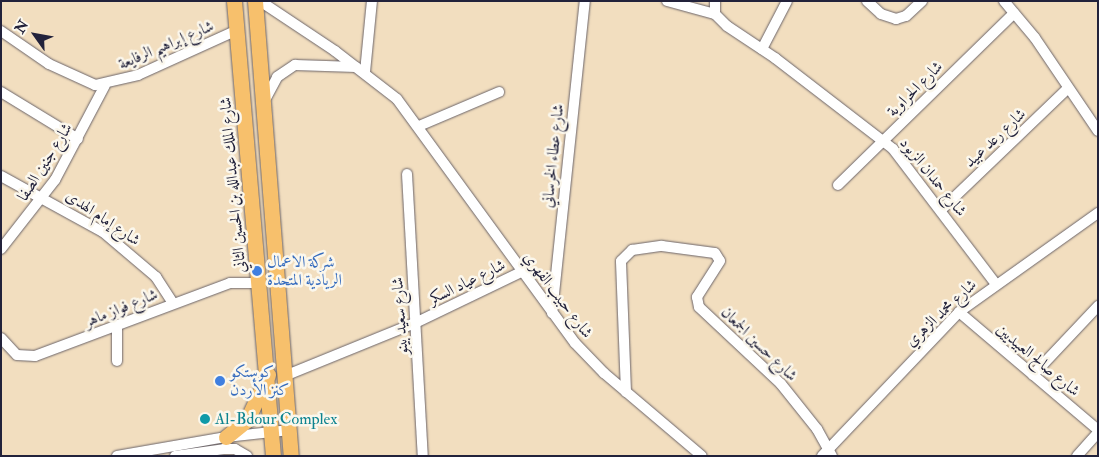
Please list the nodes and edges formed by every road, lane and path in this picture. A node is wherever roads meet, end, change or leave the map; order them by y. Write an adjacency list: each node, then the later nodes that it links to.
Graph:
1 (234, 1): 14 (highway, شارع الملك عبدالله بن الحسين الثاني)
2 (255, 1): 22 (highway)
3 (260, 1): 17 (street, شارع حبيب الفهري)
4 (372, 1): 17 (street)
5 (585, 1): 40 (street, شارع عطاء الخرساني)
6 (667, 1): 13 (street)
7 (715, 1): 13 (street)
8 (787, 1): 16 (street)
9 (867, 1): 10 (street)
10 (922, 1)
11 (1004, 1): 12 (street)
12 (1014, 13): 19 (street); 26 (street, شارع الحراوية)
13 (715, 14): 16 (street, شارع حمدان الزيود)
14 (237, 30): 18 (street, شارع إبراهيم الرفايعة); 35 (highway, شارع الملك عبدالله بن الحسين الثاني)
15 (1, 31): 18 (street, شارع إبراهيم الرفايعة)
16 (762, 49): 26 (street, شارع حمدان الزيود)
17 (360, 69): 22 (street); 23 (street, شارع حبيب الفهري)
18 (105, 85): 25 (street, شارع جنين الصفا)
19 (1068, 88): 24 (street); 31 (street, شارع رعد عبيد)
20 (1, 92): 25 (street)
21 (499, 92): 23 (street)
22 (264, 102): 46 (highway)
23 (419, 126): 34 (street, شارع حبيب الفهري)
24 (1098, 131)
25 (78, 139): 30 (street, شارع جنين الصفا)
26 (884, 141): 29 (street, شارع الحراوية); 31 (street, شارع حمدان الزيود)
27 (407, 174): 41 (street, شارع سعيد بينو)
28 (1, 176): 30 (street, شارع إمام الهدى)
29 (838, 185)
30 (44, 197): 33 (street, شارع جنين الصفا); 37 (street, شارع إمام الهدى)
31 (942, 210): 36 (street, شارع حمدان الزيود)
32 (1098, 213): 36 (street, شارع محمد الزهري)
33 (1, 249)
34 (521, 272): 40 (street, شارع حبيب الفهري); 41 (street, شارع عياد السكر)
35 (259, 283): 37 (street, شارع فواز ماهر); 45 (highway, شارع الملك عبدالله بن الحسين الثاني)
36 (996, 284): 39 (street, شارع محمد الزهري)
37 (173, 303): 42 (street, شارع فواز ماهر)
38 (1098, 306): 47 (street)
39 (959, 312): 47 (street, شارع صالح العبيديين); 53 (street, شارع محمد الزهري)
40 (552, 314): 48 (street, شارع حبيب الفهري)
41 (415, 323): 46 (street, شارع عياد السكر); 59 (street, شارع سعيد بينو)
42 (117, 326): 43 (street, شارع فواز ماهر); 44 (street)
43 (1, 338)
44 (116, 361)
45 (268, 374): 50 (highway, شارع الملك عبدالله بن الحسين الثاني); 52 (highway)
46 (287, 375): 49 (highway)
47 (1033, 375): 51 (street, شارع صالح العبيديين)
48 (626, 392): 53 (street, شارع حسين الجمعان); 60 (street, شارع حبيب الفهري)
49 (290, 430): 50 (street); 58 (highway)
50 (272, 432): 52 (street); 57 (highway, شارع الملك عبدالله بن الحسين الثاني)
51 (1098, 432): 61 (street)
52 (226, 437): 54 (street)
53 (827, 453)
54 (118, 456)
55 (175, 456): 56 (street)
56 (247, 456)
57 (274, 456)
58 (291, 456)
59 (424, 456)
60 (702, 456)
61 (1077, 456)

